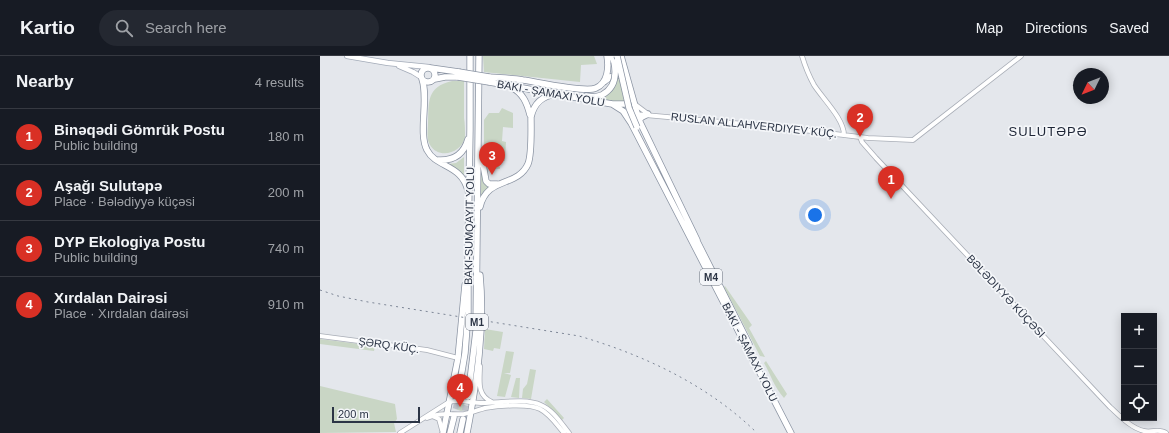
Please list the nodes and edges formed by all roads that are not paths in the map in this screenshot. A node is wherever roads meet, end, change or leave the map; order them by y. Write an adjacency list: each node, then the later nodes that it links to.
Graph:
1 (346, 56): 10 (main road)
2 (470, 56): 30 (highway, M1)
3 (479, 56): 29 (highway, M1)
4 (607, 56): 17 (highway)
5 (612, 56): 16 (highway, bridge)
6 (617, 56): 39 (highway, M4, bridge)
7 (621, 56): 18 (highway, M4)
8 (802, 56): 31 (street, RUSLAN ALLAHVERDIYEV KÜÇ.)
9 (1021, 56): 32 (street, RUSLAN ALLAHVERDIYEV KÜÇ.)
10 (388, 63): 11 (main road); 13 (main road)
11 (430, 68): 12 (highway); 13 (highway); 15 (highway)
12 (458, 75): 14 (highway, bridge); 15 (highway)
13 (422, 78): 15 (highway); 22 (highway)
14 (489, 79): 16 (highway); 17 (highway)
15 (434, 80): 22 (highway)
16 (503, 84): 19 (highway); 26 (highway)
17 (602, 84): 18 (highway)
18 (628, 84): 20 (highway, M4)
19 (556, 94): 21 (highway); 26 (highway)
20 (631, 97): 21 (highway); 24 (highway, M4); 25 (street)
21 (612, 104): 23 (highway)
22 (424, 106): 33 (highway)
23 (623, 111): 24 (street, RUSLAN ALLAHVERDIYEV KÜÇ.); 28 (highway)
24 (636, 114): 25 (street, RUSLAN ALLAHVERDIYEV KÜÇ.); 27 (highway, M4)
25 (648, 114): 27 (highway); 31 (street, RUSLAN ALLAHVERDIYEV KÜÇ.)
26 (531, 117): 34 (highway)
27 (639, 120): 28 (highway); 39 (highway, M4)
28 (631, 122): 62 (highway, M4)
29 (478, 123): 34 (highway); 36 (highway, M1)
30 (470, 129): 33 (highway); 35 (highway, M1)
31 (844, 135): 32 (street, RUSLAN ALLAHVERDIYEV KÜÇ.)
32 (860, 137): 64 (street, BƏLƏDIYYƏ KÜÇƏSI)
33 (437, 160): 35 (highway)
34 (500, 184): 36 (highway)
35 (469, 199): 38 (highway, M1)
36 (478, 223): 37 (highway, M1)
37 (478, 246): 41 (highway); 44 (highway, M1)
38 (468, 247): 42 (highway); 43 (highway, M1)
39 (703, 251): 63 (highway, M4)
40 (320, 336): 42 (street, ŞƏRQ KÜÇ.)
41 (481, 341): 46 (highway); 47 (street)
42 (458, 358): 45 (highway)
43 (458, 395)
44 (468, 397)
45 (449, 402): 46 (street); 50 (highway); 54 (street)
46 (473, 402): 47 (street); 49 (highway)
47 (494, 402): 48 (street)
48 (520, 404): 49 (street); 60 (street); 61 (street)
49 (471, 412): 50 (street); 59 (highway)
50 (447, 413): 51 (street); 56 (highway)
51 (430, 416): 54 (street); 56 (street)
52 (454, 417): 57 (highway)
53 (463, 419): 58 (highway)
54 (418, 422): 55 (street)
55 (401, 433)
56 (443, 433)
57 (450, 433)
58 (460, 433)
59 (467, 433)
60 (564, 433)
61 (569, 433)
62 (791, 433)
63 (795, 433)
64 (1166, 433)

